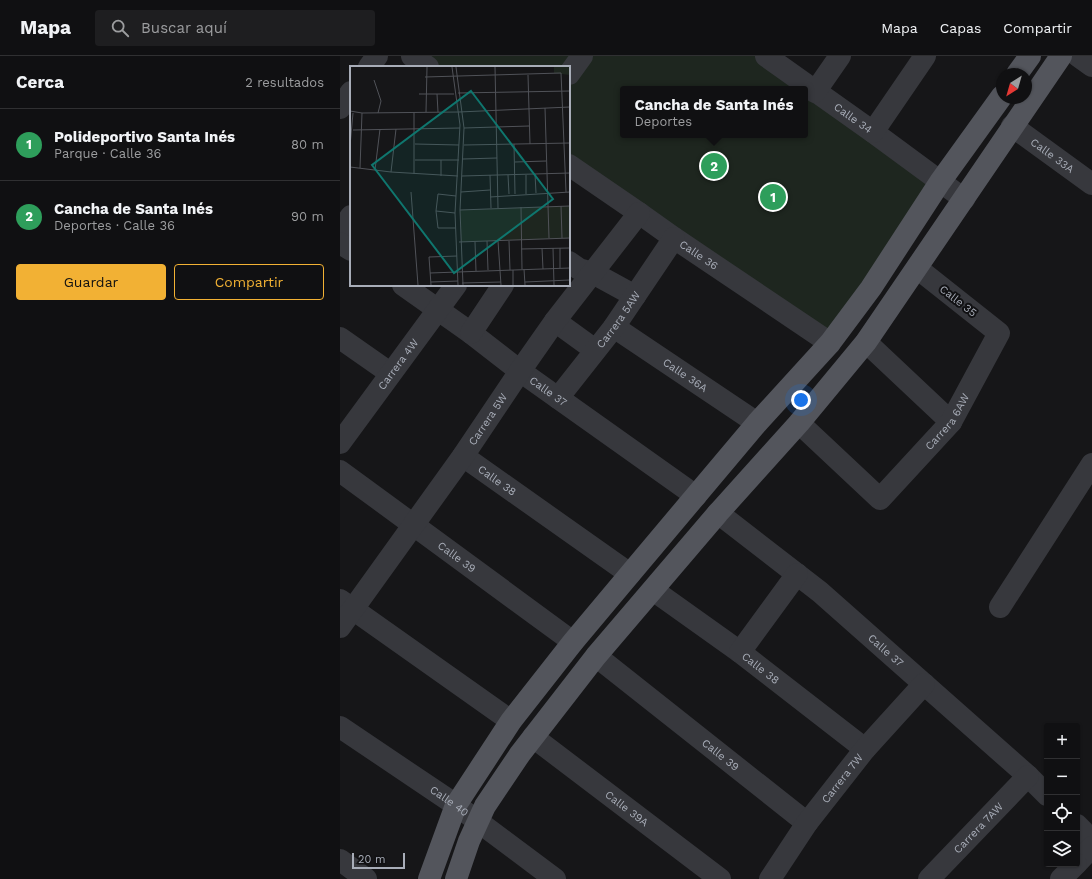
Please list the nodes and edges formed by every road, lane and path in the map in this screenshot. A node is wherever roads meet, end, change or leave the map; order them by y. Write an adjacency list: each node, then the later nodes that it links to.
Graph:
1 (377, 56): 10 (street)
2 (412, 56): 11 (street)
3 (582, 56): 14 (street)
4 (766, 56): 15 (street, Calle 34)
5 (840, 56): 17 (street)
6 (925, 56): 20 (street)
7 (1030, 56): 13 (main road)
8 (1061, 56): 19 (main road)
9 (1078, 56): 12 (street)
10 (370, 66)
11 (427, 66)
12 (1092, 66)
13 (1021, 68)
14 (570, 73)
15 (807, 86)
16 (808, 87): 17 (street, Calle 34)
17 (815, 92): 20 (street, Calle 34)
18 (996, 104): 22 (main road)
19 (1012, 126): 23 (street, Calle 33A); 24 (main road)
20 (873, 132): 22 (street, Calle 34)
21 (570, 166): 25 (street, Calle 36)
22 (940, 182): 24 (street, Calle 34); 45 (main road)
23 (1092, 184)
24 (964, 199): 32 (main road)
25 (640, 213): 28 (street, Calle 36); 33 (street, Carrera 5W)
26 (350, 217): 27 (street)
27 (340, 232)
28 (674, 238): 37 (street, Carrera 5AW); 45 (street, Calle 36)
29 (340, 243): 30 (street)
30 (350, 249)
31 (570, 263): 33 (street)
32 (917, 268): 42 (street, Calle 35); 44 (main road)
33 (593, 274): 37 (street); 39 (street, Carrera 5W)
34 (404, 286): 38 (street, Calle 37)
35 (455, 286): 38 (street, Carrera 4W)
36 (502, 286): 41 (street)
37 (635, 296): 40 (street, Carrera 5AW)
38 (439, 310): 41 (street, Calle 37); 48 (street, Carrera 4W)
39 (555, 321): 46 (street); 47 (street, Carrera 5W)
40 (614, 327): 46 (street, Carrera 5AW); 51 (street, Calle 36A)
41 (471, 333): 47 (street, Calle 37)
42 (999, 333): 50 (street, Carrera 6AW)
43 (340, 338): 48 (street)
44 (866, 342): 50 (street); 52 (main road)
45 (830, 343): 51 (main road)
46 (595, 350): 49 (street, Carrera 5AW)
47 (520, 371): 49 (street, Calle 37); 54 (street, Carrera 5W)
48 (390, 373): 53 (street, Carrera 4W)
49 (558, 398): 57 (street, Calle 37)
50 (951, 422): 52 (street, Carrera 6AW)
51 (757, 423): 57 (main road)
52 (799, 423): 58 (main road)
53 (340, 443)
54 (463, 456): 59 (street, Carrera 5W); 60 (street, Calle 38)
55 (1092, 464): 64 (street)
56 (340, 471): 59 (street, Calle 39)
57 (696, 496): 60 (main road)
58 (718, 513): 61 (street, Calle 37); 62 (main road)
59 (414, 525): 63 (street, Carrera 5W); 66 (street, Calle 39)
60 (630, 574): 66 (main road)
61 (797, 574): 67 (street); 69 (street, Calle 37)
62 (653, 590): 67 (street, Calle 38); 68 (main road)
63 (346, 605): 65 (street, Carrera 5W); 70 (street)
64 (1000, 607)
65 (340, 627)
66 (573, 642): 70 (main road)
67 (740, 652): 73 (street, Calle 38)
68 (596, 656): 72 (main road); 78 (street, Calle 39)
69 (924, 684): 73 (street, Carrera 7W); 74 (street, Calle 37)
70 (511, 721): 76 (main road)
71 (340, 727): 76 (street, Calle 40)
72 (533, 737): 77 (main road); 89 (street, Calle 39A)
73 (865, 749): 78 (street, Carrera 7W)
74 (1028, 776): 75 (street, Calle 37); 91 (street, Carrera 7AW)
75 (1044, 792)
76 (456, 805): 77 (street, Calle 40); 86 (main road)
77 (478, 821): 87 (main road); 88 (street, Calle 40)
78 (807, 823): 90 (street, Carrera 7W)
79 (1080, 828): 80 (street)
80 (1092, 840)
81 (1092, 847): 82 (street)
82 (1080, 859)
83 (340, 860): 85 (street)
84 (1072, 867): 92 (street)
85 (366, 879)
86 (429, 879)
87 (456, 879)
88 (555, 879)
89 (720, 879)
90 (770, 879)
91 (929, 879)
92 (1061, 879)

